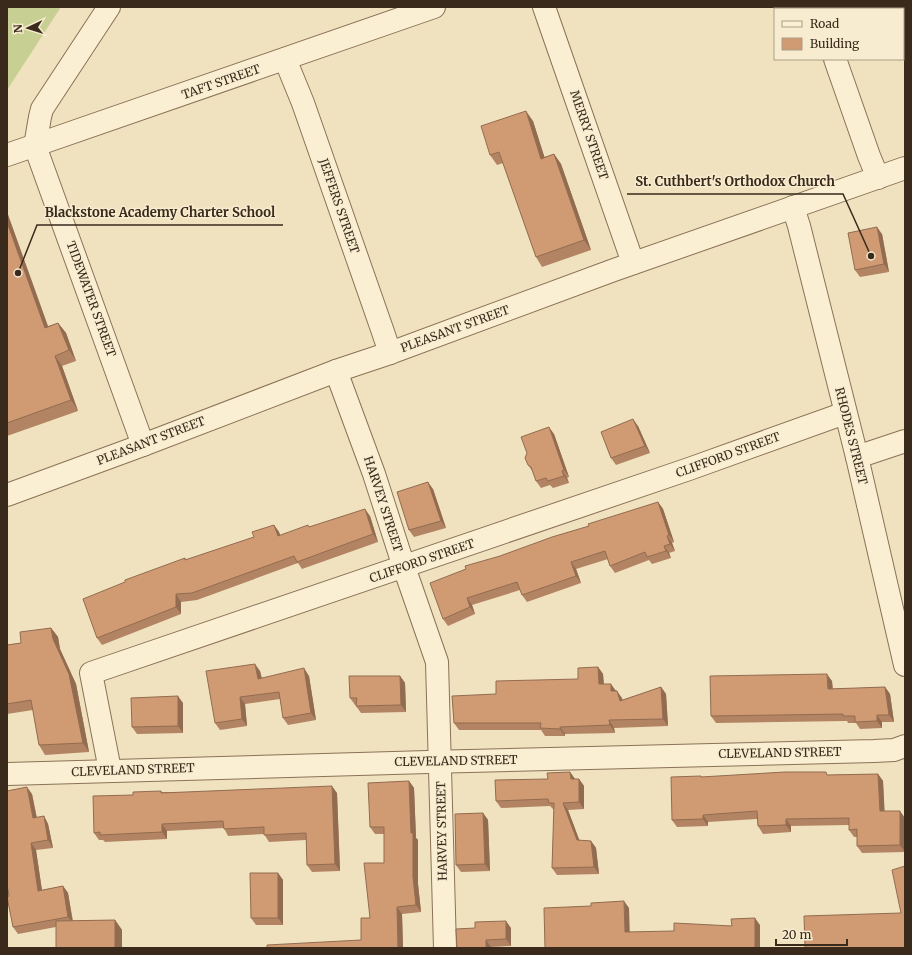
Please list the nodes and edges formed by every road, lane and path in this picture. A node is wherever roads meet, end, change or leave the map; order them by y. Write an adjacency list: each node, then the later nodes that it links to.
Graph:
1 (109, 7): 6 (street, TIDEWATER STREET)
2 (434, 7): 4 (street, TAFT STREET)
3 (544, 7): 11 (street, MERRY STREET)
4 (285, 59): 6 (street, TAFT STREET); 12 (street, JEFFERS STREET)
5 (836, 60): 9 (street)
6 (35, 146): 7 (street, TAFT STREET); 16 (street, TIDEWATER STREET)
7 (7, 155)
8 (905, 168): 9 (street, PLEASANT STREET)
9 (878, 178): 10 (street, PLEASANT STREET)
10 (793, 207): 11 (street, PLEASANT STREET); 14 (street, RHODES STREET)
11 (633, 263): 12 (street, PLEASANT STREET)
12 (390, 353): 13 (street, PLEASANT STREET)
13 (336, 371): 16 (street, PLEASANT STREET); 19 (street, HARVEY STREET)
14 (845, 413): 17 (street, RHODES STREET); 19 (street, CLIFFORD STREET)
15 (905, 441): 17 (street)
16 (143, 445): 18 (street, PLEASANT STREET)
17 (856, 457): 20 (street, RHODES STREET)
18 (7, 495)
19 (404, 567): 22 (street, HARVEY STREET); 23 (street, CLIFFORD STREET)
20 (905, 665)
21 (905, 746): 22 (street, CLEVELAND STREET)
22 (441, 762): 23 (street, CLEVELAND STREET); 25 (street, HARVEY STREET)
23 (110, 770): 24 (street, CLEVELAND STREET)
24 (7, 774)
25 (445, 948)

